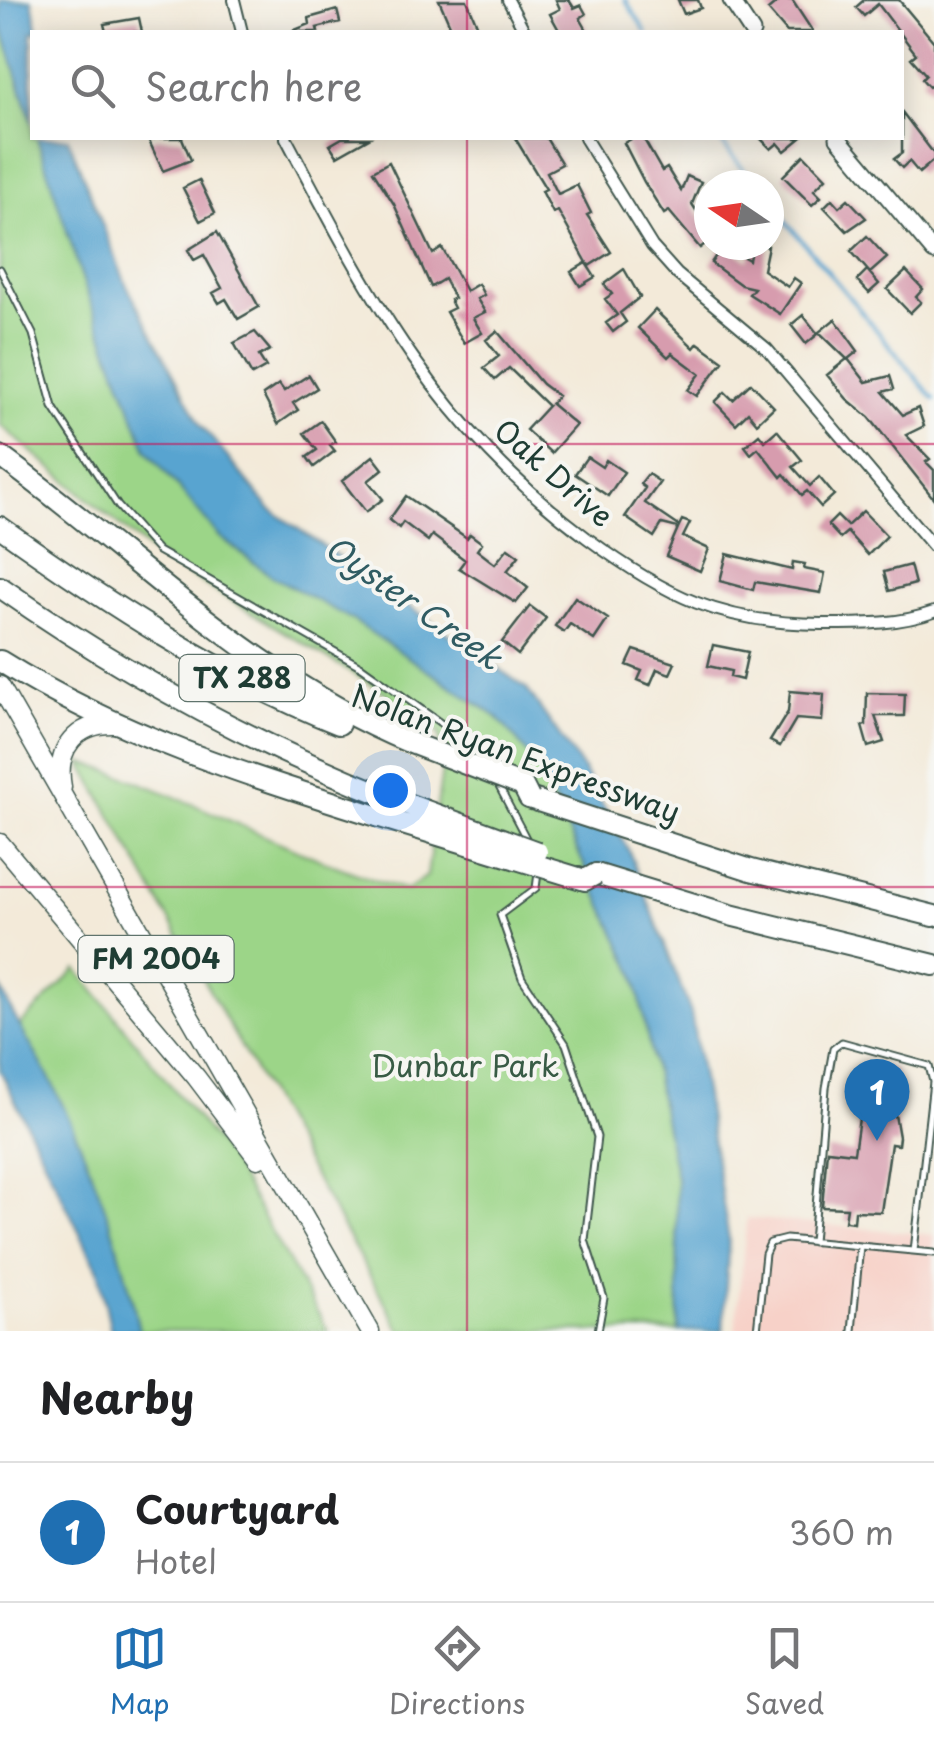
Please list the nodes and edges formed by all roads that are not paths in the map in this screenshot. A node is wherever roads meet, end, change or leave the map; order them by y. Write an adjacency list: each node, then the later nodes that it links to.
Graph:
1 (234, 0): 4 (street)
2 (508, 0): 5 (street)
3 (731, 0): 6 (street)
4 (242, 30)
5 (524, 30)
6 (751, 30)
7 (287, 140): 16 (street, Oak Drive)
8 (585, 140): 14 (street)
9 (840, 140): 10 (street)
10 (934, 252)
11 (0, 269): 32 (lane)
12 (0, 456): 20 (highway)
13 (0, 526): 20 (highway, Nolan Ryan Expressway / TX 288)
14 (934, 547)
15 (0, 587): 22 (highway, TX 288)
16 (934, 612)
17 (0, 661): 19 (highway)
18 (0, 686): 21 (main road, FM 2004 / FM 2004)
19 (116, 724): 21 (main road); 22 (highway)
20 (412, 748): 24 (highway, Nolan Ryan Expressway, bridge)
21 (64, 797): 26 (main road, FM 2004 / FM 2004)
22 (385, 808): 25 (highway, bridge)
23 (0, 843): 26 (main road, FM 2004 / FM 2004)
24 (934, 916)
25 (934, 964)
26 (311, 1233): 31 (main road, FM 2004 / FM 2004)
27 (813, 1242): 28 (lane); 29 (lane); 33 (lane)
28 (860, 1246): 29 (lane); 34 (lane)
29 (914, 1251): 30 (lane)
30 (934, 1253)
31 (370, 1331)
32 (598, 1331)
33 (757, 1331)
34 (852, 1331)

